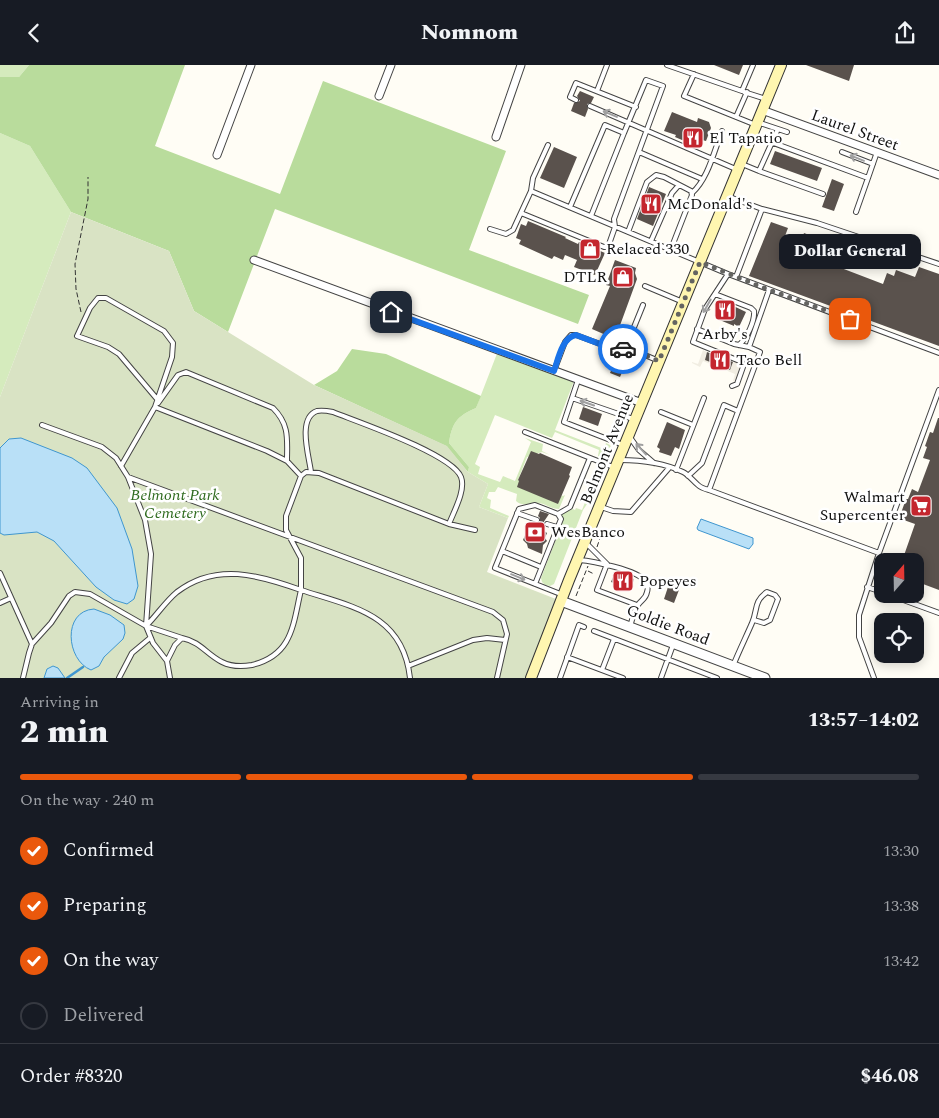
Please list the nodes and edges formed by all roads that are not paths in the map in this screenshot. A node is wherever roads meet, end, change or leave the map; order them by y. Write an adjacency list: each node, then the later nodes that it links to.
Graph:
1 (251, 65): 31 (street)
2 (391, 65): 11 (street)
3 (521, 65): 25 (street)
4 (607, 65): 9 (lane)
5 (667, 65): 8 (lane)
6 (752, 65): 10 (lane)
7 (781, 65): 12 (main road, Belmont Avenue)
8 (694, 74): 10 (lane); 17 (lane)
9 (597, 91): 13 (lane); 15 (lane)
10 (744, 92): 12 (lane); 17 (lane)
11 (379, 96)
12 (767, 99): 16 (main road, Belmont Avenue)
13 (576, 100)
14 (590, 105): 18 (lane, one-way to 14)
15 (636, 107): 18 (lane); 21 (lane)
16 (762, 110): 19 (main road, Belmont Avenue); 30 (street, Laurel Street)
17 (736, 117): 19 (lane)
18 (629, 122): 21 (lane); 24 (lane)
19 (755, 127): 20 (lane); 26 (lane); 34 (main road, Belmont Avenue)
20 (778, 129): 23 (lane); 26 (lane)
21 (646, 130): 28 (lane); 32 (lane)
22 (722, 131): 32 (lane)
23 (787, 132)
24 (624, 133): 44 (lane); 48 (lane)
25 (496, 137)
26 (772, 143): 35 (lane); 37 (lane)
27 (548, 145): 40 (lane)
28 (639, 152): 38 (lane); 49 (lane)
29 (842, 152): 33 (lane, one-way to 29)
30 (877, 152): 33 (lane); 36 (street, Laurel Street)
31 (217, 155)
32 (712, 160): 34 (lane); 38 (lane)
33 (873, 164): 37 (lane)
34 (739, 167): 35 (lane); 43 (main road, Belmont Avenue)
35 (759, 171): 42 (lane)
36 (939, 175)
37 (868, 178): 46 (lane)
38 (702, 179): 41 (lane)
39 (678, 185): 41 (lane); 51 (lane); 52 (lane)
40 (532, 191): 44 (lane); 47 (lane)
41 (692, 193): 53 (lane)
42 (823, 194)
43 (727, 196): 45 (lane); 55 (main road, Belmont Avenue)
44 (570, 207): 48 (lane)
45 (762, 209): 56 (lane); 58 (lane)
46 (856, 212)
47 (521, 213): 49 (lane); 50 (lane)
48 (591, 216): 49 (lane)
49 (616, 227): 51 (lane)
50 (490, 229)
51 (628, 232): 52 (lane)
52 (651, 241): 53 (lane)
53 (671, 249): 55 (lane)
54 (254, 260): 70 (street)
55 (700, 262): 57 (lane); 62 (main road, Belmont Avenue)
56 (939, 264)
57 (728, 274): 58 (lane); 61 (lane)
58 (736, 277): 60 (lane)
59 (645, 286): 62 (lane)
60 (769, 290): 67 (lane); 68 (lane)
61 (715, 294): 64 (lane, one-way to 64); 65 (lane)
62 (683, 302): 69 (main road, Belmont Avenue)
63 (643, 305): 66 (lane)
64 (697, 329): 65 (lane); 72 (lane)
65 (739, 345): 67 (lane)
66 (626, 347): 69 (lane); 70 (lane)
67 (749, 347): 80 (lane)
68 (939, 353)
69 (659, 361): 78 (main road, Belmont Avenue)
70 (554, 371): 71 (street)
71 (578, 380): 75 (lane); 78 (street)
72 (732, 386)
73 (939, 390): 74 (lane)
74 (938, 397): 111 (lane)
75 (572, 398): 82 (lane, one-way to 75); 87 (lane)
76 (704, 398): 84 (lane)
77 (157, 399): 77 (lane); 79 (lane)
78 (642, 403): 82 (main road, Belmont Avenue)
79 (155, 407): 89 (lane); 89 (lane); 92 (lane)
80 (738, 411): 97 (lane); 99 (lane)
81 (661, 412): 84 (lane)
82 (635, 420): 86 (main road, Belmont Avenue)
83 (42, 425): 92 (lane)
84 (693, 425): 94 (lane)
85 (525, 432): 88 (lane)
86 (629, 435): 87 (main road, Belmont Avenue); 90 (lane, one-way to 86)
87 (625, 446): 91 (main road, Belmont Avenue)
88 (590, 458): 91 (lane); 102 (lane)
89 (288, 461): 96 (lane)
90 (654, 463): 91 (lane); 93 (lane)
91 (617, 464): 100 (main road, Belmont Avenue)
92 (121, 466): 98 (lane)
93 (669, 468): 94 (lane); 100 (lane)
94 (676, 470): 97 (lane)
95 (311, 473): 96 (lane); 104 (lane); 104 (lane)
96 (301, 476): 108 (lane)
97 (688, 476): 99 (lane)
98 (128, 477): 108 (lane); 128 (lane)
99 (709, 490): 111 (lane)
100 (599, 506): 109 (main road, Belmont Avenue)
101 (517, 513): 102 (lane); 103 (lane); 110 (lane)
102 (558, 514): 106 (lane)
103 (536, 520)
104 (449, 524): 107 (lane)
105 (547, 524): 106 (lane)
106 (557, 527): 114 (lane)
107 (475, 530)
108 (290, 537): 120 (lane); 135 (lane)
109 (585, 541): 112 (main road, Belmont Avenue); 113 (lane)
110 (502, 551): 114 (lane); 117 (lane, one-way to 117)
111 (879, 553)
112 (577, 560): 113 (lane); 122 (main road, Belmont Avenue)
113 (606, 564): 125 (lane); 125 (lane)
114 (542, 567): 117 (lane)
115 (874, 568): 118 (lane)
116 (0, 573): 121 (lane)
117 (535, 584): 122 (lane)
118 (868, 587): 119 (lane); 155 (lane)
119 (874, 589)
120 (302, 590): 128 (lane); 133 (lane); 141 (lane)
121 (11, 598): 123 (lane); 137 (lane)
122 (562, 598): 130 (street, Goldie Road); 150 (main road, Belmont Avenue)
123 (0, 603)
124 (912, 603): 126 (lane)
125 (637, 605): 130 (lane)
126 (939, 613)
127 (754, 621): 127 (lane); 142 (lane)
128 (146, 626): 132 (lane); 133 (lane); 137 (lane)
129 (584, 627): 138 (lane)
130 (630, 627): 136 (street, Goldie Road)
131 (594, 631): 134 (lane)
132 (150, 637): 140 (lane); 146 (lane)
133 (182, 638): 140 (lane)
134 (614, 639): 139 (lane); 143 (lane)
135 (505, 640): 141 (lane); 149 (lane)
136 (674, 643): 139 (lane); 142 (street, Goldie Road)
137 (32, 644): 145 (lane)
138 (567, 657): 143 (lane); 151 (lane)
139 (668, 660): 153 (lane); 154 (lane)
140 (167, 661): 147 (lane)
141 (408, 666): 148 (lane)
142 (733, 666): 144 (street, Goldie Road)
143 (602, 670): 152 (lane)
144 (760, 677)
145 (23, 678)
146 (119, 678)
147 (170, 678)
148 (410, 678)
149 (497, 678)
150 (531, 678)
151 (560, 678)
152 (623, 678)
153 (661, 678)
154 (717, 678)
155 (874, 678)

